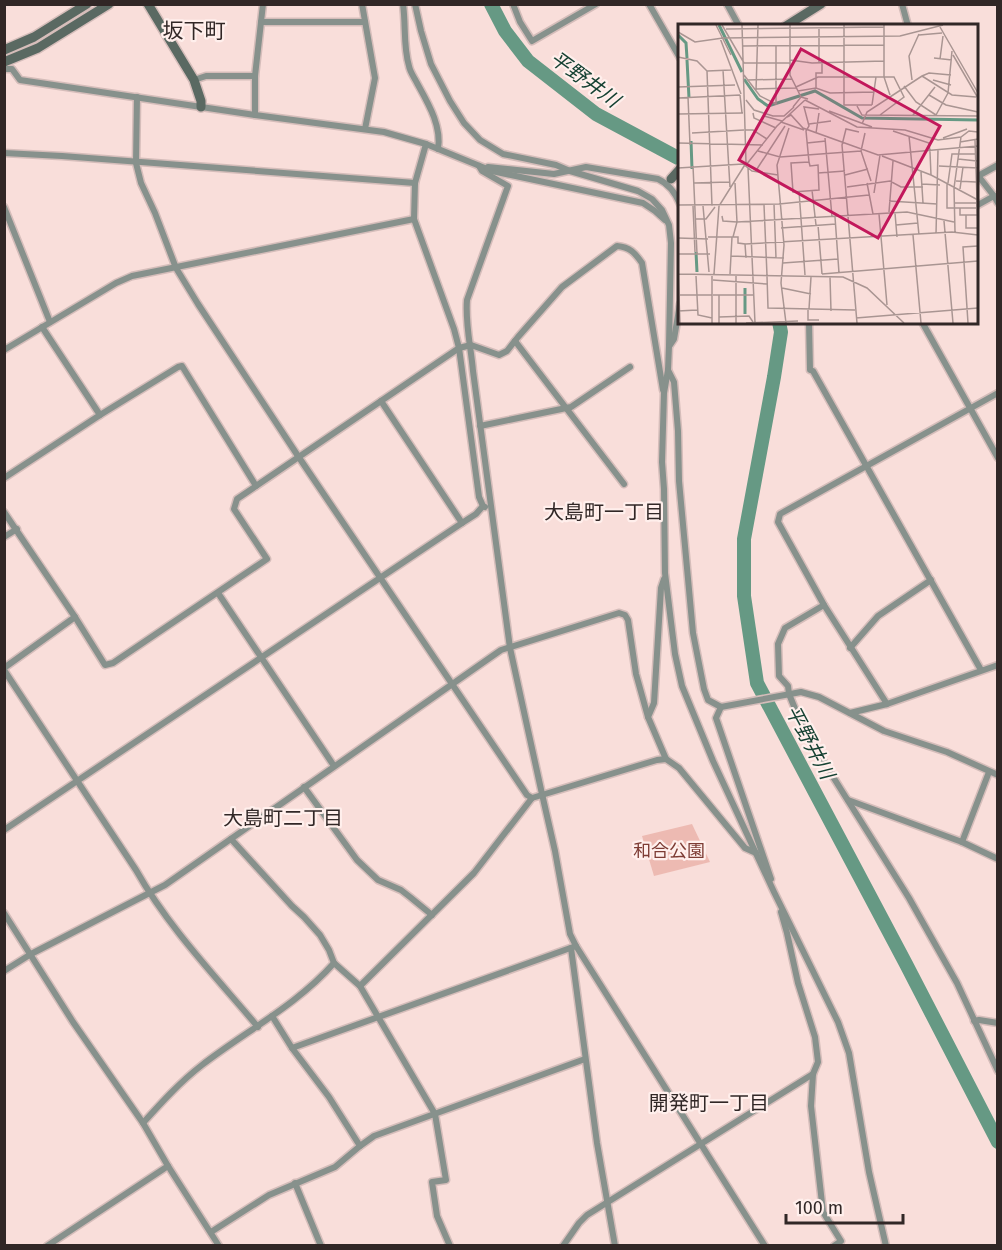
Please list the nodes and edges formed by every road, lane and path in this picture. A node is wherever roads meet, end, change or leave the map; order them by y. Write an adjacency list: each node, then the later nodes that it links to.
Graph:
1 (87, 4): 19 (main road)
2 (109, 4): 21 (main road)
3 (148, 4): 24 (main road)
4 (263, 4): 14 (street)
5 (362, 4): 15 (street)
6 (403, 4): 30 (street)
7 (415, 4): 35 (street)
8 (513, 4): 9 (street)
9 (596, 4)
10 (649, 4): 20 (street)
11 (727, 4): 16 (street)
12 (821, 4): 17 (main road)
13 (902, 4): 18 (street)
14 (261, 22): 15 (street); 23 (street)
15 (365, 22): 28 (street)
16 (738, 24)
17 (789, 24)
18 (907, 24)
19 (4, 50)
20 (678, 55)
21 (4, 62)
22 (4, 69): 25 (street)
23 (255, 76): 24 (street); 27 (street)
24 (194, 80): 26 (main road)
25 (137, 97): 26 (street); 32 (street)
26 (201, 107): 27 (street)
27 (255, 115): 28 (street)
28 (365, 129): 29 (street)
29 (426, 144): 30 (street); 40 (street)
30 (438, 149): 34 (street)
31 (4, 153): 32 (street)
32 (136, 163): 40 (street); 47 (street)
33 (998, 165): 37 (street)
34 (479, 166): 35 (street); 46 (street); 54 (street)
35 (570, 171): 39 (street); 46 (street)
36 (678, 171): 39 (main road)
37 (978, 175)
38 (978, 176): 42 (street)
39 (670, 181): 41 (street)
40 (414, 183): 45 (street)
41 (678, 199)
42 (996, 200): 43 (street)
43 (978, 205)
44 (4, 207): 49 (street)
45 (414, 219): 47 (street); 56 (street)
46 (669, 225): 55 (street)
47 (176, 268): 49 (street); 67 (street)
48 (678, 316): 55 (street)
49 (50, 322): 52 (street)
50 (809, 324): 69 (street)
51 (923, 324): 64 (street)
52 (42, 327): 57 (street); 65 (street)
53 (515, 341): 54 (street); 60 (street); 63 (street)
54 (471, 345): 56 (street); 66 (street)
55 (669, 346): 59 (street)
56 (459, 348): 62 (street); 73 (street)
57 (4, 350)
58 (630, 367): 63 (street)
59 (668, 370): 60 (street); 94 (street)
60 (664, 393): 79 (street)
61 (998, 393): 64 (street)
62 (381, 400): 67 (street); 76 (street)
63 (566, 408): 66 (street); 71 (street)
64 (969, 409): 68 (street); 69 (street)
65 (100, 415): 70 (street); 72 (street)
66 (480, 426): 74 (street)
67 (298, 456): 72 (street); 80 (street)
68 (998, 458)
69 (867, 466): 81 (street); 83 (street)
70 (4, 478)
71 (624, 484)
72 (256, 486): 82 (street)
73 (483, 506): 74 (street); 76 (street)
74 (491, 510): 85 (street)
75 (4, 512): 77 (street)
76 (462, 523): 80 (street)
77 (17, 530): 78 (street); 84 (street)
78 (4, 537)
79 (665, 573): 96 (street); 109 (street)
80 (381, 578): 87 (street); 91 (street)
81 (932, 580): 86 (street); 90 (street)
82 (218, 592): 84 (street); 87 (street)
83 (824, 605): 86 (street); 92 (street)
84 (75, 617): 89 (street)
85 (510, 648): 91 (street); 96 (street); 103 (street)
86 (850, 648): 93 (street)
87 (261, 659): 98 (street); 101 (street)
88 (997, 665): 90 (street)
89 (4, 669): 101 (street)
90 (981, 670): 93 (street)
91 (452, 685): 98 (street); 104 (street)
92 (786, 694): 94 (street); 95 (street); 105 (street)
93 (887, 704): 95 (street)
94 (721, 707): 111 (street)
95 (849, 713): 99 (street)
96 (648, 717): 97 (street)
97 (666, 759): 103 (street); 109 (street)
98 (334, 766): 102 (street)
99 (989, 772): 100 (street); 108 (street)
100 (998, 775)
101 (77, 782): 106 (street); 112 (street)
102 (304, 787): 107 (street); 114 (street)
103 (542, 794): 104 (street); 115 (street)
104 (532, 798): 114 (street)
105 (847, 800): 108 (street); 122 (street)
106 (4, 830)
107 (231, 839): 112 (street); 117 (street)
108 (962, 842): 110 (street)
109 (756, 854): 111 (street)
110 (998, 859)
111 (774, 892): 128 (street); 145 (street)
112 (149, 893): 116 (street); 124 (street)
113 (4, 913): 116 (street)
114 (432, 915): 119 (street)
115 (573, 947): 121 (street); 126 (street); 131 (street)
116 (31, 954): 118 (street); 130 (street)
117 (334, 963): 119 (street); 120 (street)
118 (4, 971)
119 (360, 986): 121 (street)
120 (272, 1016): 124 (street); 125 (street)
121 (380, 1018): 125 (street); 129 (street)
122 (974, 1021): 123 (street); 127 (street)
123 (998, 1023)
124 (258, 1027): 130 (street)
125 (292, 1048): 132 (street)
126 (585, 1059): 129 (street); 135 (street)
127 (998, 1071)
128 (813, 1074): 131 (street); 144 (street)
129 (435, 1114): 132 (street); 140 (street)
130 (143, 1123): 133 (street)
131 (702, 1144): 135 (street); 143 (street)
132 (360, 1146): 134 (street)
133 (168, 1166): 136 (street); 137 (street)
134 (295, 1183): 136 (street); 139 (street)
135 (609, 1203): 141 (street); 142 (street)
136 (211, 1232): 138 (street)
137 (47, 1245)
138 (219, 1245)
139 (321, 1245)
140 (450, 1245)
141 (564, 1245)
142 (615, 1245)
143 (765, 1245)
144 (834, 1245)
145 (886, 1245)

